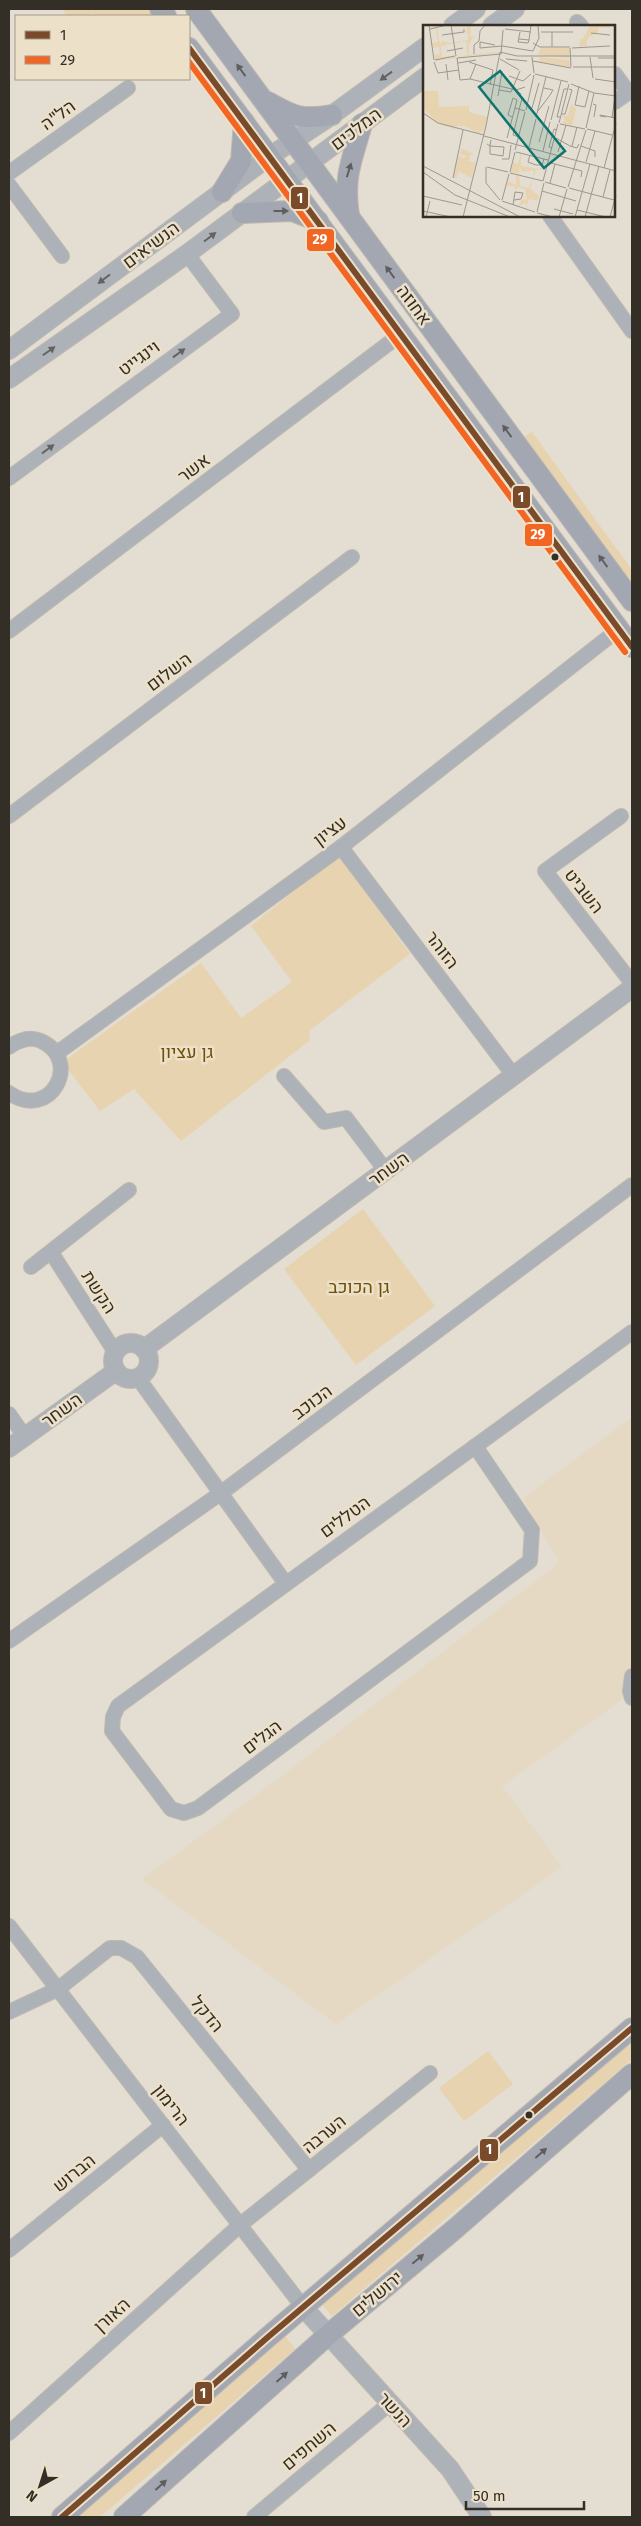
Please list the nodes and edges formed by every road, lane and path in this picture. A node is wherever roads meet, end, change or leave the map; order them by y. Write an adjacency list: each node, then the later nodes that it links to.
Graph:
1 (196, 9): 12 (main road, אחוזה, one-way to 1)
2 (476, 9): 4 (street)
3 (515, 9): 5 (street)
4 (454, 25)
5 (493, 25)
6 (423, 48): 14 (street, המלכים, one-way to 14)
7 (190, 49): 15 (main road, אחוזה)
8 (616, 75): 11 (street)
9 (423, 78): 16 (street, המלכים)
10 (128, 88): 20 (street, הל"ה)
11 (630, 91): 13 (street)
12 (263, 100): 14 (main road); 17 (main road, אחוזה)
13 (616, 101)
14 (332, 115): 17 (street, המלכים)
15 (244, 122): 18 (main road, אחוזה); 23 (main road)
16 (362, 124): 19 (street, המלכים); 25 (main road, one-way to 16)
17 (292, 140): 18 (street, הנשיאים); 19 (main road, אחוזה)
18 (270, 156): 21 (main road, אחוזה); 23 (street, הנשיאים)
19 (310, 163): 21 (street, המלכים); 25 (main road, אחוזה)
20 (9, 174)
21 (287, 180): 24 (street, הנשיאים); 27 (main road, אחוזה)
22 (9, 185): 29 (street)
23 (222, 192): 32 (street, הנשיאים, one-way to 32)
24 (242, 213): 27 (main road, one-way to 27); 28 (street, הנשיאים, one-way to 24)
25 (349, 217): 36 (main road, אחוזה, one-way to 25)
26 (551, 218): 30 (street)
27 (318, 221): 31 (main road, אחוזה)
28 (187, 254): 33 (street, הנשיאים, one-way to 28); 34 (street, וינגייט, one-way to 28)
29 (62, 256)
30 (632, 331)
31 (401, 334): 37 (main road, אחוזה); 38 (street, אשר)
32 (9, 350)
33 (9, 379)
34 (9, 478)
35 (352, 557): 40 (street, השלום)
36 (632, 601)
37 (619, 629): 39 (main road, אחוזה); 42 (street, עציון)
38 (9, 631)
39 (632, 647)
40 (9, 816)
41 (621, 816): 43 (street, השביט)
42 (341, 847): 46 (street, עציון); 48 (street, הזוהר)
43 (632, 983)
44 (632, 988): 48 (street, השחר)
45 (9, 1047): 46 (street)
46 (56, 1053): 49 (street)
47 (284, 1076): 50 (street)
48 (514, 1076): 50 (street, השחר)
49 (9, 1092)
50 (386, 1171): 56 (street, השחר)
51 (632, 1185): 64 (street, הכוכב)
52 (129, 1190): 53 (street)
53 (51, 1252): 54 (street); 57 (street, הקשת)
54 (31, 1267)
55 (632, 1332): 62 (street, הטללים)
56 (144, 1348): 57 (street); 59 (street)
57 (115, 1352): 58 (street)
58 (116, 1371): 59 (street); 61 (street, השחר)
59 (138, 1378): 64 (street)
60 (9, 1414): 61 (street)
61 (25, 1436): 63 (street, השחר)
62 (475, 1446): 65 (street, הטללים); 65 (street, הגלים)
63 (9, 1448)
64 (220, 1493): 65 (street); 66 (street, הכוכב)
65 (286, 1584)
66 (9, 1641)
67 (632, 1676): 68 (street)
68 (632, 1698)
69 (9, 1926): 70 (street, הרימון)
70 (58, 1989): 71 (street, הדקל); 75 (street, הרימון); 76 (street, הדקל)
71 (9, 2012)
72 (632, 2028): 79 (main road)
73 (430, 2073): 76 (street, הערבה)
74 (632, 2074): 80 (main road, ירושלים, one-way to 74)
75 (163, 2125): 77 (street, הרימון); 78 (street, הברוש)
76 (309, 2170): 77 (street, הערבה)
77 (240, 2225): 79 (street, הרימון); 82 (street, האורן)
78 (9, 2250)
79 (303, 2307): 80 (street, הנשר); 84 (main road)
80 (328, 2335): 81 (street, הנשר); 85 (main road, ירושלים, one-way to 80)
81 (389, 2404): 83 (street, השחפים); 86 (street, הנשר)
82 (9, 2433)
83 (258, 2516)
84 (62, 2517)
85 (124, 2517)
86 (482, 2517)

